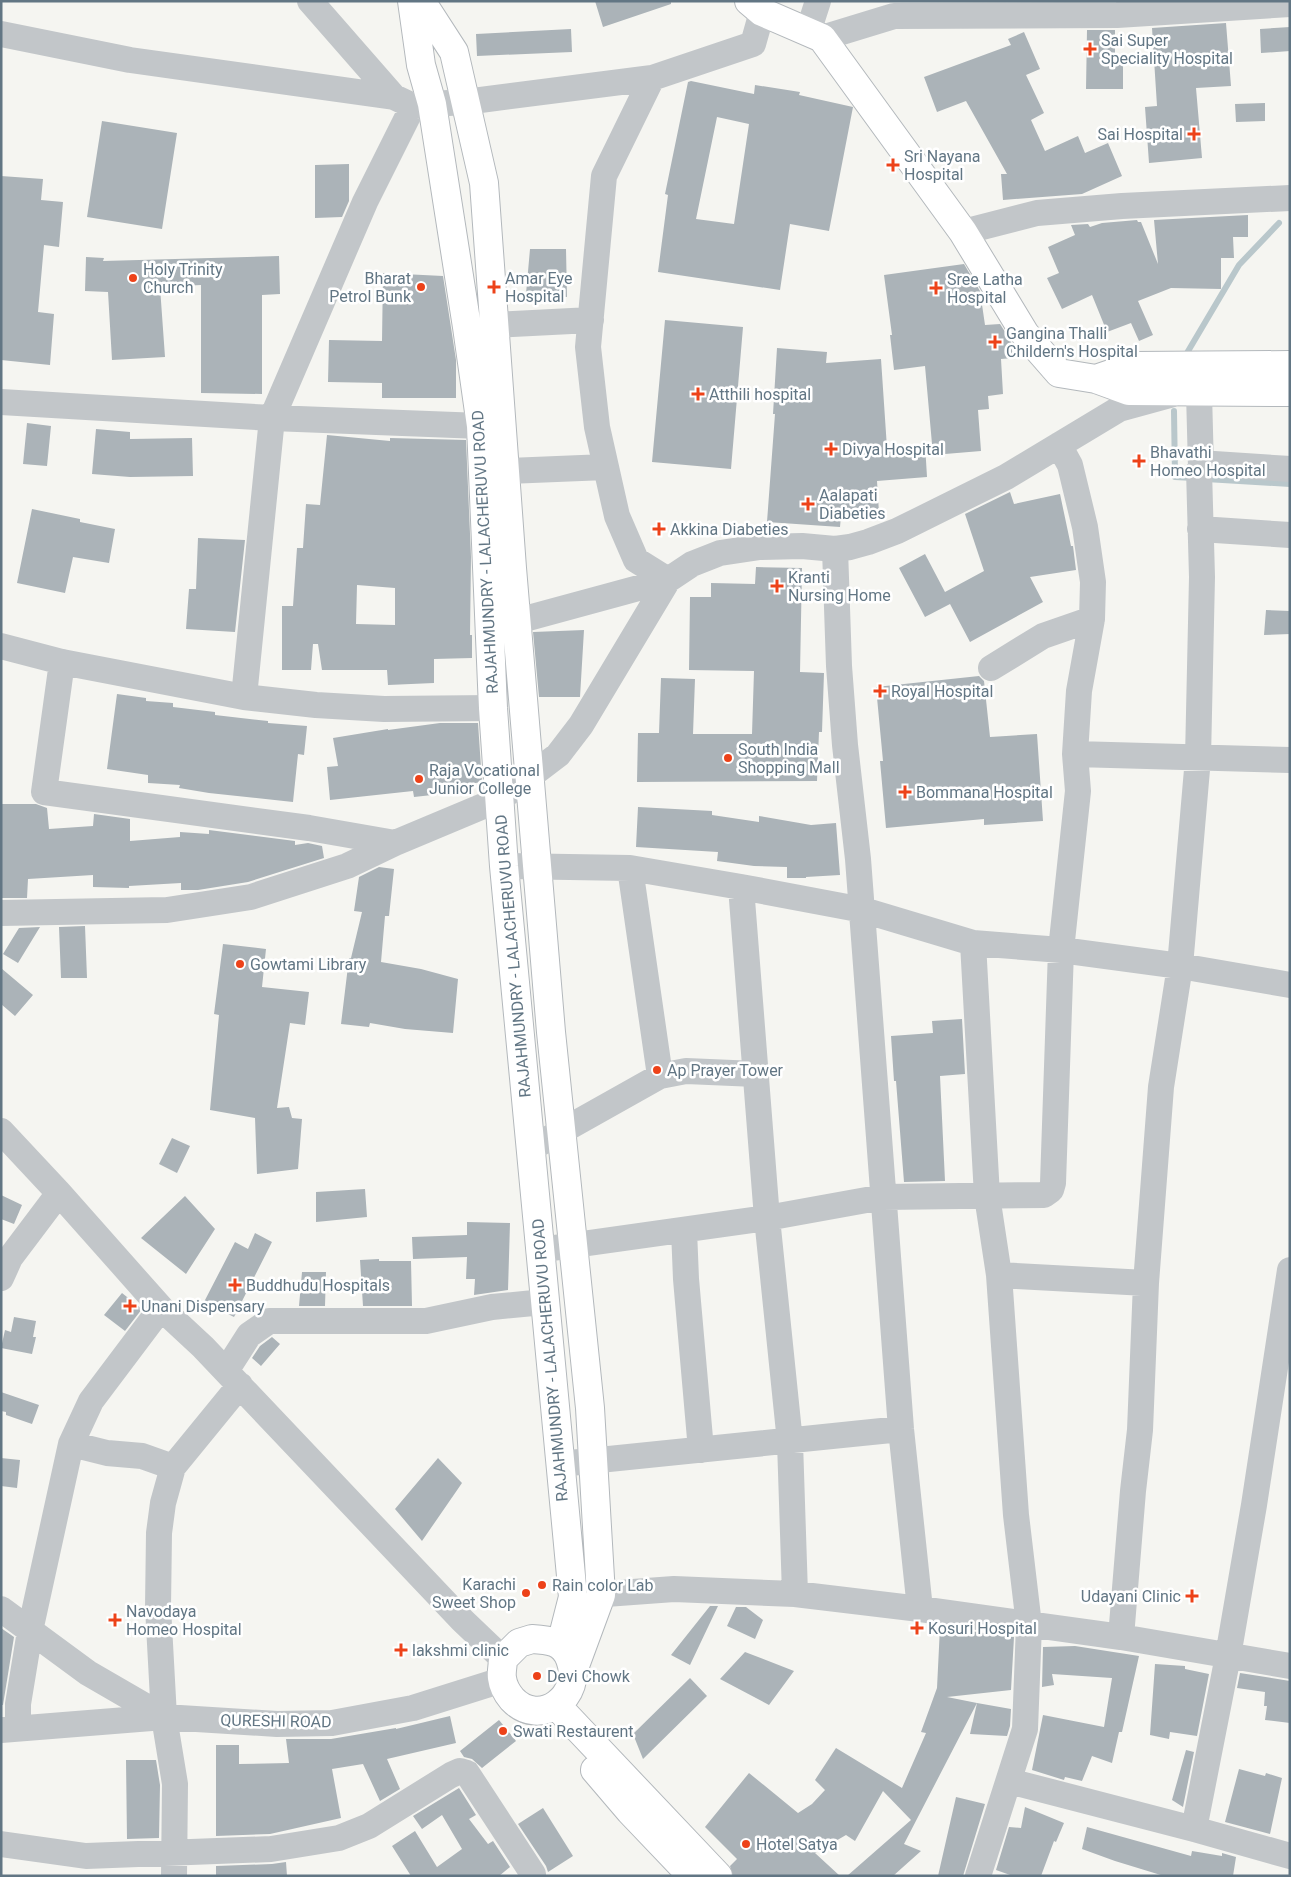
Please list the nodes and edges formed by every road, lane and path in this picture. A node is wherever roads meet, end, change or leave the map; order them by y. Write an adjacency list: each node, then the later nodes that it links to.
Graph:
1 (310, 1): 11 (street)
2 (412, 1): 11 (main road, RAJAHMUNDRY - LALACHERUVU ROAD)
3 (421, 1): 12 (main road)
4 (818, 1): 9 (street)
5 (1290, 4): 7 (street)
6 (755, 7): 9 (main road); 10 (street)
7 (1117, 8): 9 (street)
8 (1, 34): 11 (street)
9 (815, 35): 14 (main road)
10 (652, 78): 12 (street); 15 (street)
11 (413, 102): 12 (street); 16 (main road, RAJAHMUNDRY - LALACHERUVU ROAD); 22 (street)
12 (465, 102): 16 (main road)
13 (1290, 198): 14 (street)
14 (963, 232): 18 (main road)
15 (591, 320): 16 (street); 25 (street)
16 (481, 326): 23 (main road, RAJAHMUNDRY - LALACHERUVU ROAD); 28 (main road)
17 (1290, 365): 18 (main road)
18 (1096, 379): 20 (main road)
19 (1290, 392): 20 (main road)
20 (1190, 393): 24 (street); 26 (street)
21 (1, 402): 22 (street)
22 (272, 418): 23 (street); 39 (street)
23 (481, 426): 28 (main road, RAJAHMUNDRY - LALACHERUVU ROAD)
24 (1059, 444): 31 (street); 33 (street)
25 (606, 467): 28 (street); 32 (street)
26 (1201, 468): 27 (street); 29 (street)
27 (1290, 469)
28 (494, 472): 34 (main road); 35 (main road, RAJAHMUNDRY - LALACHERUVU ROAD)
29 (1200, 529): 30 (street); 42 (street)
30 (1290, 535)
31 (835, 549): 32 (street); 51 (street)
32 (668, 580): 34 (street); 44 (street)
33 (1092, 619): 38 (street); 41 (street)
34 (516, 621): 35 (street); 44 (main road)
35 (489, 628): 40 (main road, RAJAHMUNDRY - LALACHERUVU ROAD)
36 (1, 646): 37 (street)
37 (62, 662): 39 (street); 46 (street)
38 (991, 668)
39 (244, 697): 40 (street)
40 (493, 708): 45 (main road, RAJAHMUNDRY - LALACHERUVU ROAD)
41 (1075, 754): 42 (street); 54 (street)
42 (1198, 758): 43 (street); 55 (street)
43 (1290, 760)
44 (529, 777): 45 (street); 48 (main road)
45 (500, 799): 46 (street); 47 (main road, RAJAHMUNDRY - LALACHERUVU ROAD)
46 (395, 843): 52 (street)
47 (504, 866): 48 (street); 61 (main road, RAJAHMUNDRY - LALACHERUVU ROAD)
48 (537, 867): 49 (street); 59 (main road)
49 (630, 868): 50 (street); 58 (street)
50 (741, 887): 51 (street); 57 (street)
51 (863, 910): 53 (street); 63 (street)
52 (1, 913)
53 (973, 943): 54 (street); 64 (street)
54 (1061, 950): 55 (street); 64 (street)
55 (1180, 966): 56 (street); 72 (street)
56 (1290, 985)
57 (756, 1074): 58 (street); 65 (street)
58 (660, 1076): 59 (street)
59 (561, 1132): 61 (street); 67 (main road)
60 (4, 1140): 62 (street)
61 (530, 1150): 68 (main road, RAJAHMUNDRY - LALACHERUVU ROAD)
62 (59, 1193): 69 (street); 74 (street)
63 (884, 1196): 64 (street); 65 (street); 76 (street)
64 (988, 1196): 71 (street)
65 (767, 1218): 66 (street); 77 (street)
66 (684, 1230): 67 (street); 79 (street)
67 (573, 1246): 68 (street); 80 (main road)
68 (539, 1250): 73 (main road, RAJAHMUNDRY - LALACHERUVU ROAD)
69 (4, 1262)
70 (1290, 1270): 92 (street)
71 (999, 1275): 72 (street); 88 (street)
72 (1146, 1283): 90 (street)
73 (544, 1302): 75 (street); 81 (main road, RAJAHMUNDRY - LALACHERUVU ROAD)
74 (161, 1308): 75 (street); 78 (street)
75 (233, 1378): 82 (street); 94 (street)
76 (901, 1429): 77 (street); 87 (street)
77 (790, 1442): 79 (street); 83 (street)
78 (71, 1444): 82 (street); 89 (street)
79 (700, 1450): 80 (street)
80 (593, 1461): 81 (street); 84 (main road)
81 (560, 1464): 85 (main road, RAJAHMUNDRY - LALACHERUVU ROAD)
82 (172, 1467): 97 (street)
83 (795, 1594): 84 (street); 87 (street)
84 (601, 1595): 85 (street); 95 (main road)
85 (573, 1597): 91 (main road, RAJAHMUNDRY - LALACHERUVU ROAD)
86 (1, 1609): 89 (street)
87 (920, 1609): 88 (street)
88 (1029, 1625): 90 (street); 99 (street)
89 (30, 1631): 97 (street); 98 (street)
90 (1121, 1637): 92 (street)
91 (561, 1644): 94 (main road); 95 (main road)
92 (1228, 1656): 93 (street); 100 (street)
93 (1290, 1666)
94 (502, 1669): 96 (main road); 97 (street, QURESHI ROAD)
95 (573, 1672): 96 (main road)
96 (549, 1708): 106 (main road); 107 (main road)
97 (164, 1717): 98 (street, QURESHI ROAD); 103 (street)
98 (9, 1729)
99 (1009, 1781): 100 (street); 108 (street)
100 (1194, 1829): 102 (street)
101 (1, 1844): 104 (street)
102 (1290, 1856)
103 (175, 1864): 104 (street); 105 (street)
104 (84, 1866)
105 (533, 1874)
106 (692, 1876)
107 (718, 1876)
108 (978, 1876)

